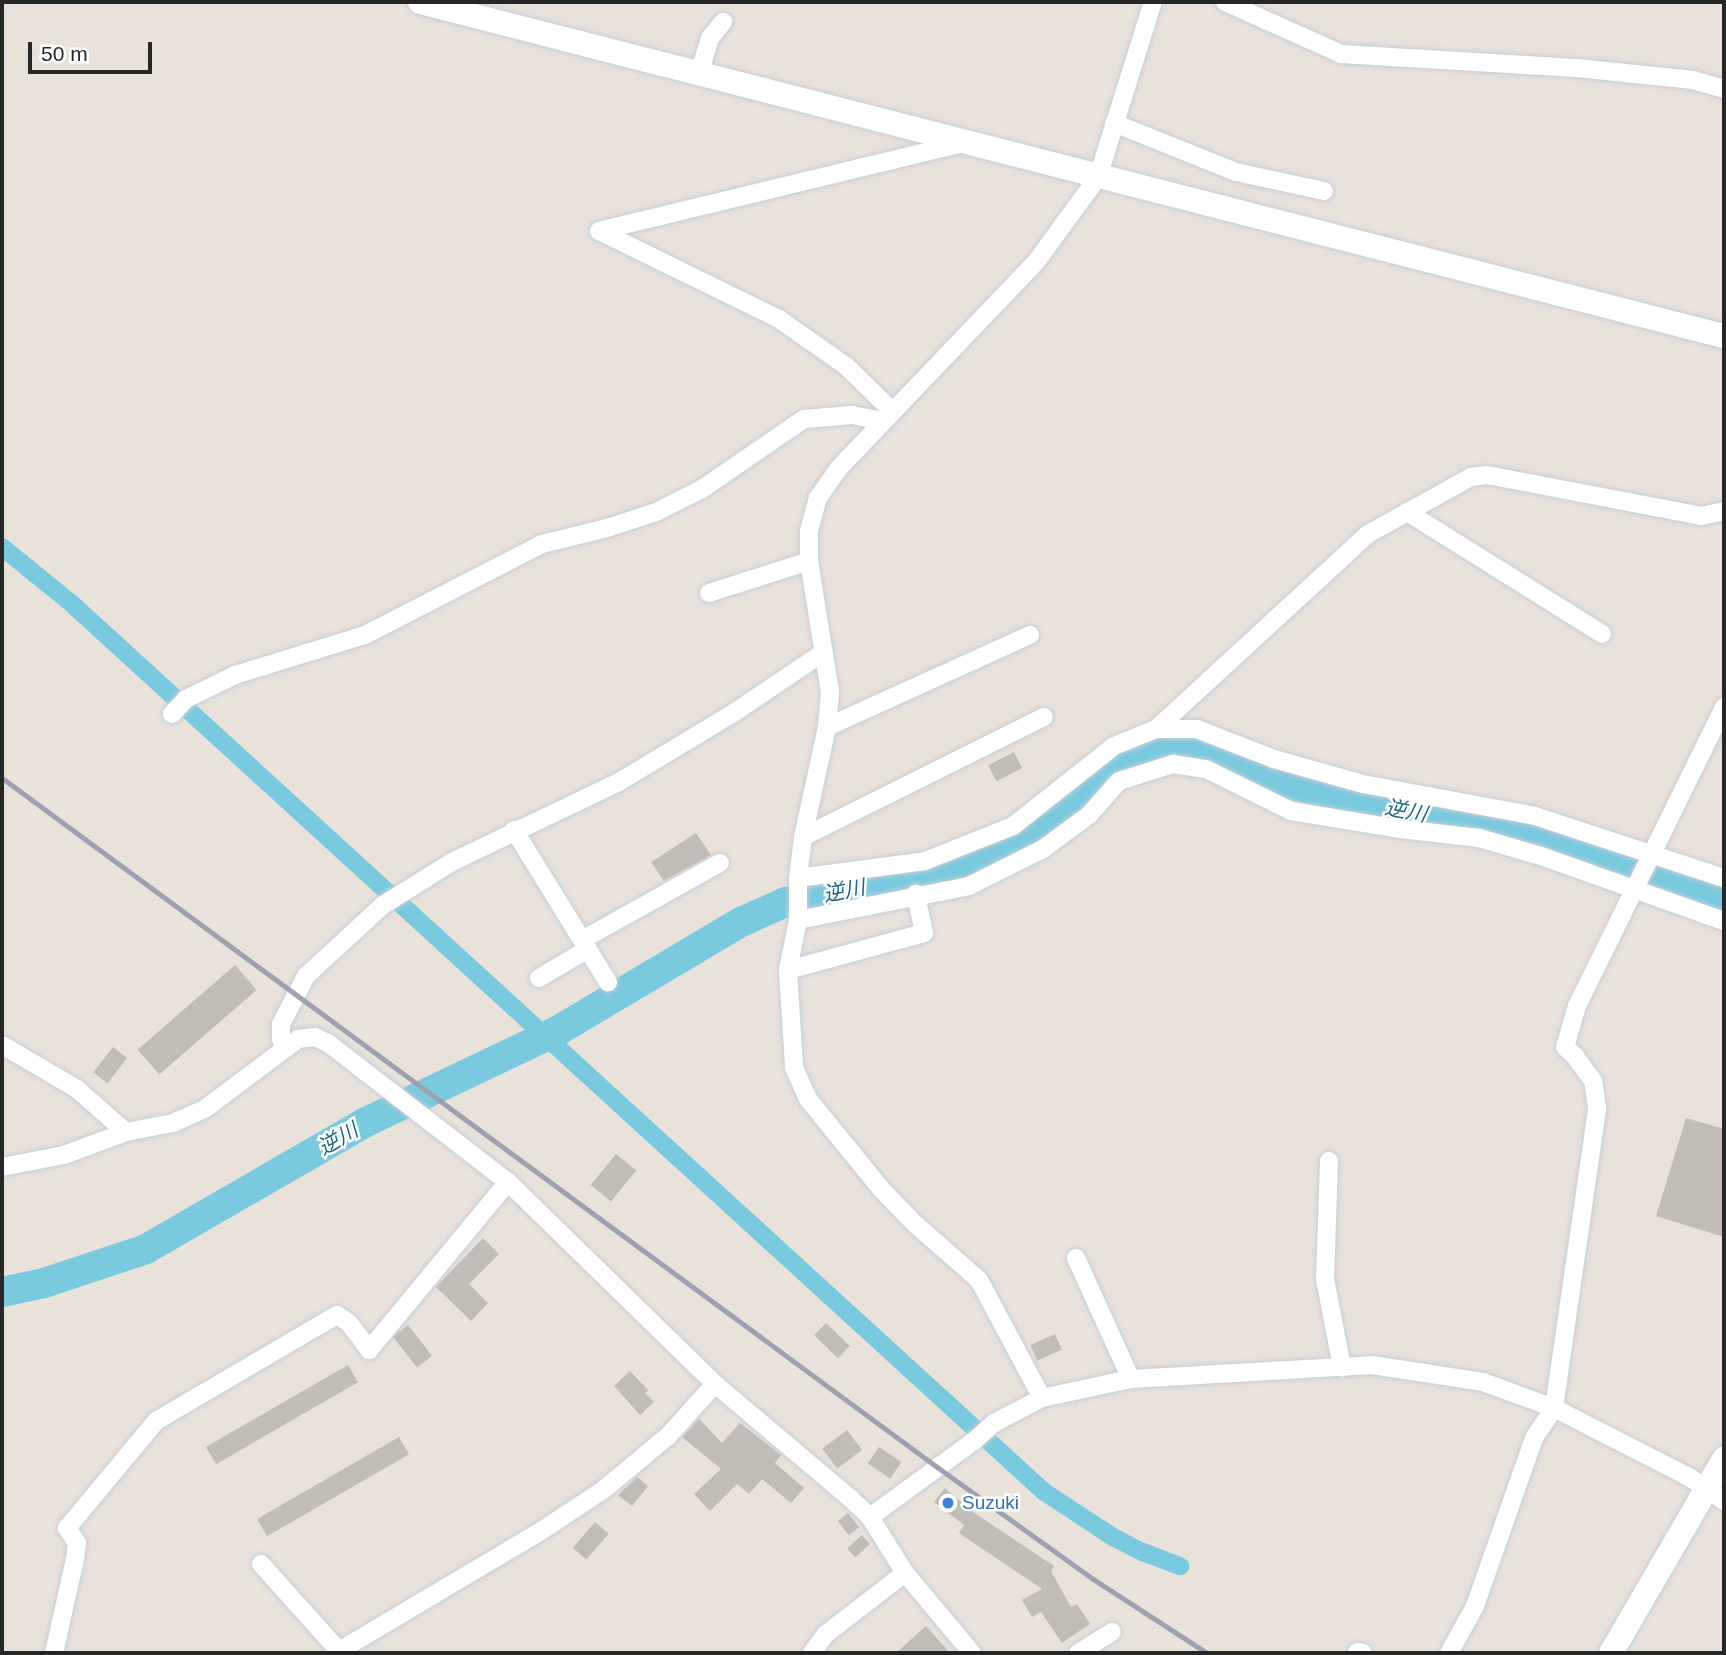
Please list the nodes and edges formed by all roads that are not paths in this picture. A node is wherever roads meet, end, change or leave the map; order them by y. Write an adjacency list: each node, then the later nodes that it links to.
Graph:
1 (420, 2): 5 (street)
2 (1153, 2): 7 (street)
3 (1225, 2): 6 (street)
4 (723, 22): 5 (street)
5 (699, 74): 8 (street)
6 (1724, 89)
7 (1114, 123): 9 (street); 10 (street)
8 (968, 142): 9 (street); 12 (street)
9 (1098, 177): 11 (street); 12 (street)
10 (1324, 191)
11 (1724, 336)
12 (887, 416): 15 (street); 21 (street)
13 (1724, 511): 14 (street)
14 (1407, 512): 17 (street); 24 (street)
15 (809, 561): 16 (street); 19 (street)
16 (709, 593)
17 (1602, 634)
18 (1030, 635): 23 (street)
19 (824, 652): 23 (street); 25 (street)
20 (1724, 707): 27 (street)
21 (178, 708)
22 (1044, 717): 26 (street)
23 (827, 727): 26 (street)
24 (1156, 729): 27 (street); 31 (street)
25 (514, 830): 35 (street); 40 (street)
26 (803, 837): 31 (street)
27 (1650, 856): 29 (street); 30 (street)
28 (720, 863): 35 (street)
29 (1724, 878)
30 (1637, 884): 32 (street); 34 (street); 50 (street)
31 (797, 885): 33 (street)
32 (916, 894): 33 (street); 36 (street)
33 (797, 917): 36 (street)
34 (1724, 921)
35 (585, 945): 37 (street); 38 (street)
36 (788, 970): 49 (street)
37 (539, 978)
38 (608, 982)
39 (2, 1045): 41 (street)
40 (285, 1047): 41 (street); 44 (street)
41 (127, 1132): 43 (street)
42 (1329, 1161): 46 (street)
43 (2, 1167)
44 (508, 1182): 48 (street); 57 (street)
45 (1076, 1258): 47 (street)
46 (1342, 1367): 47 (street); 50 (street)
47 (1131, 1379): 49 (street)
48 (716, 1384): 53 (street); 54 (street)
49 (1042, 1398): 53 (street)
50 (1553, 1408): 52 (street); 61 (street)
51 (1724, 1460): 52 (street)
52 (1715, 1496): 62 (street)
53 (870, 1517): 55 (street)
54 (261, 1564)
55 (905, 1573): 58 (street); 59 (street)
56 (1112, 1632): 60 (street)
57 (54, 1653)
58 (812, 1653)
59 (972, 1653)
60 (1078, 1653)
61 (1449, 1653)
62 (1611, 1653)

